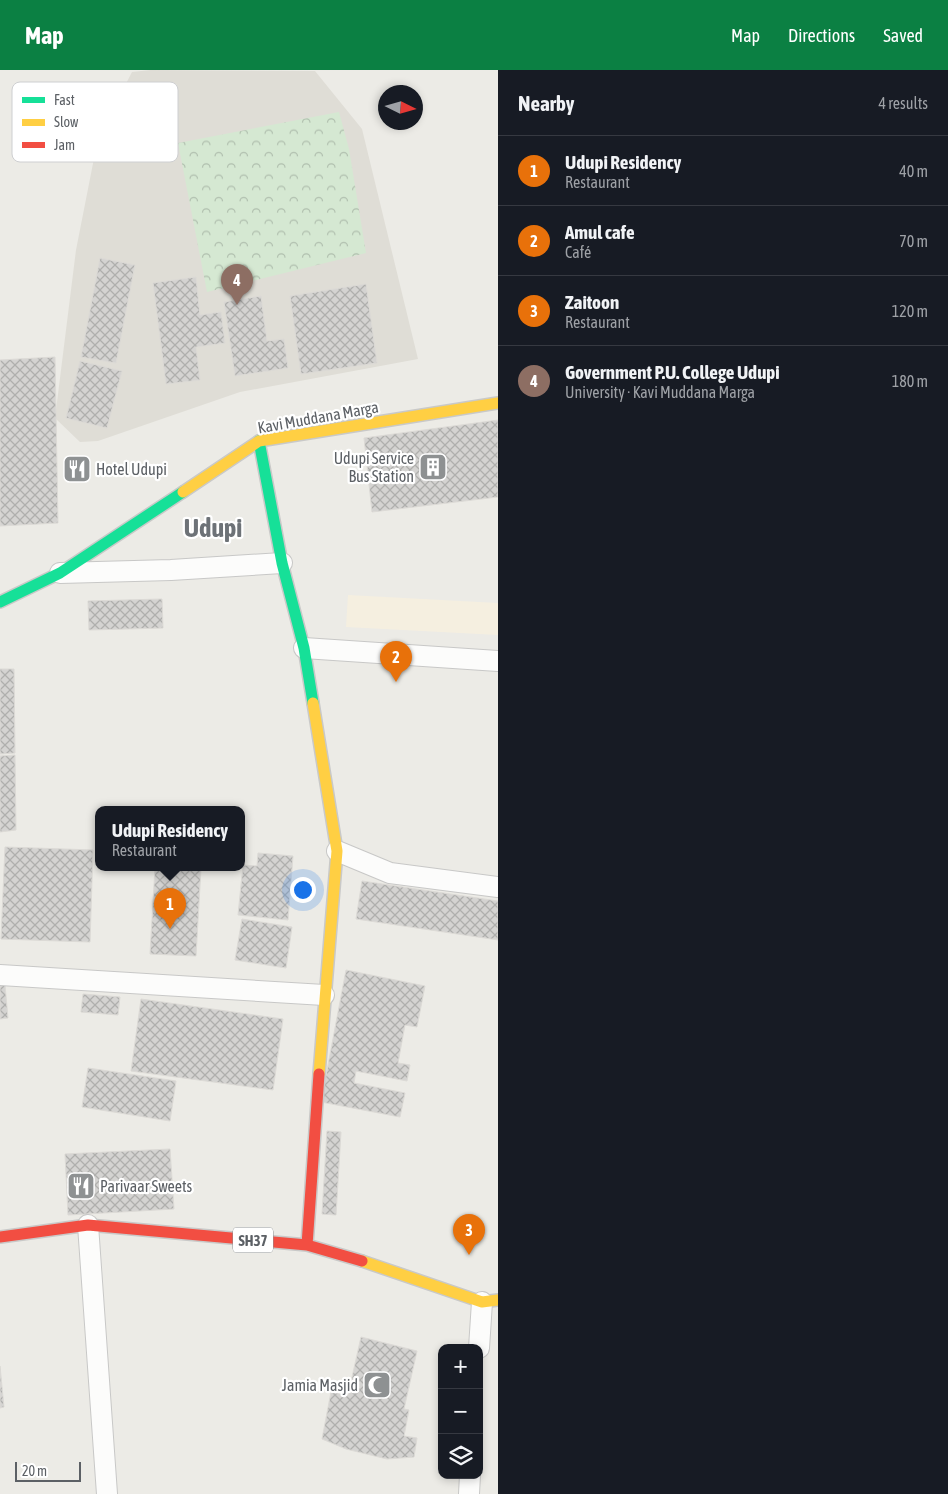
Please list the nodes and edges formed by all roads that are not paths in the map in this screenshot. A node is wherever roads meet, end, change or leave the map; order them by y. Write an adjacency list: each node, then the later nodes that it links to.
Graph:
1 (498, 403): 2 (main road, Kavi Muddana Marga)
2 (259, 441): 3 (main road); 4 (main road, Kavi Muddana Marga)
3 (282, 563): 4 (street); 6 (main road)
4 (60, 573): 5 (main road, Kavi Muddana Marga)
5 (1, 598)
6 (304, 648): 7 (street); 8 (main road)
7 (498, 661)
8 (338, 851): 9 (street); 11 (main road)
9 (498, 887)
10 (0, 975): 11 (street)
11 (324, 995): 14 (main road)
12 (88, 1225): 13 (main road, SH37); 14 (main road, SH37); 18 (street)
13 (0, 1237)
14 (307, 1245): 15 (main road, SH37)
15 (490, 1301): 16 (street)
16 (479, 1344)
17 (470, 1479): 19 (street)
18 (107, 1494)
19 (469, 1494)

